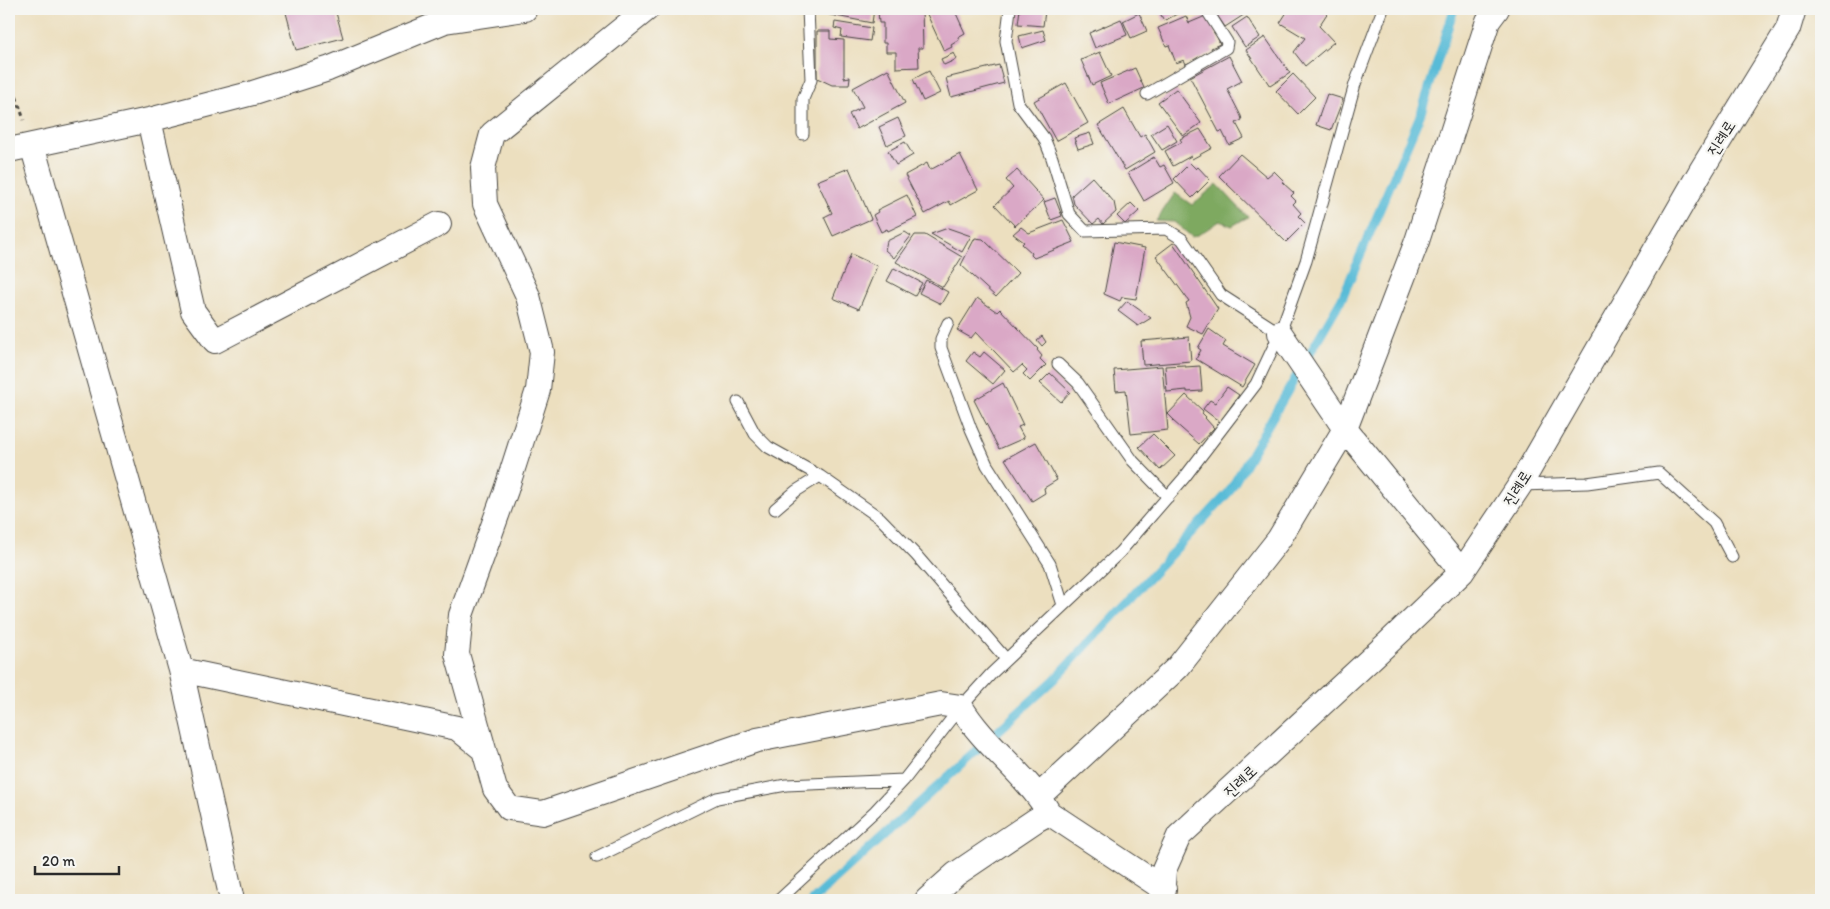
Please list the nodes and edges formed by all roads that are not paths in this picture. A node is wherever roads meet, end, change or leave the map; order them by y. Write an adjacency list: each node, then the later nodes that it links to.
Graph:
1 (526, 9): 10 (street)
2 (647, 9): 30 (street)
3 (808, 9): 11 (lane)
4 (1010, 9): 16 (lane)
5 (1206, 9): 9 (lane)
6 (1383, 9): 16 (lane)
7 (1497, 9): 19 (street)
8 (1794, 9): 21 (street, 진례로)
9 (1147, 94)
10 (149, 120): 12 (street); 14 (street)
11 (803, 134)
12 (32, 144): 13 (street); 28 (street)
13 (9, 150)
14 (439, 224)
15 (948, 323): 26 (lane)
16 (1285, 342): 19 (street); 22 (lane)
17 (1058, 364): 22 (lane)
18 (738, 402): 20 (lane)
19 (1345, 429): 25 (street); 32 (street)
20 (820, 476): 23 (lane); 27 (lane)
21 (1520, 485): 24 (lane); 25 (street, 진례로)
22 (1168, 497): 26 (lane)
23 (775, 509)
24 (1732, 557)
25 (1462, 572): 34 (street, 진례로)
26 (1063, 605): 27 (lane)
27 (1006, 659): 29 (lane)
28 (181, 670): 30 (street); 35 (street)
29 (966, 715): 30 (street); 31 (lane); 32 (street)
30 (484, 750)
31 (904, 780): 33 (lane); 36 (lane)
32 (1044, 804): 34 (street); 37 (street)
33 (597, 857)
34 (1163, 895)
35 (232, 900)
36 (779, 900)
37 (927, 900)

